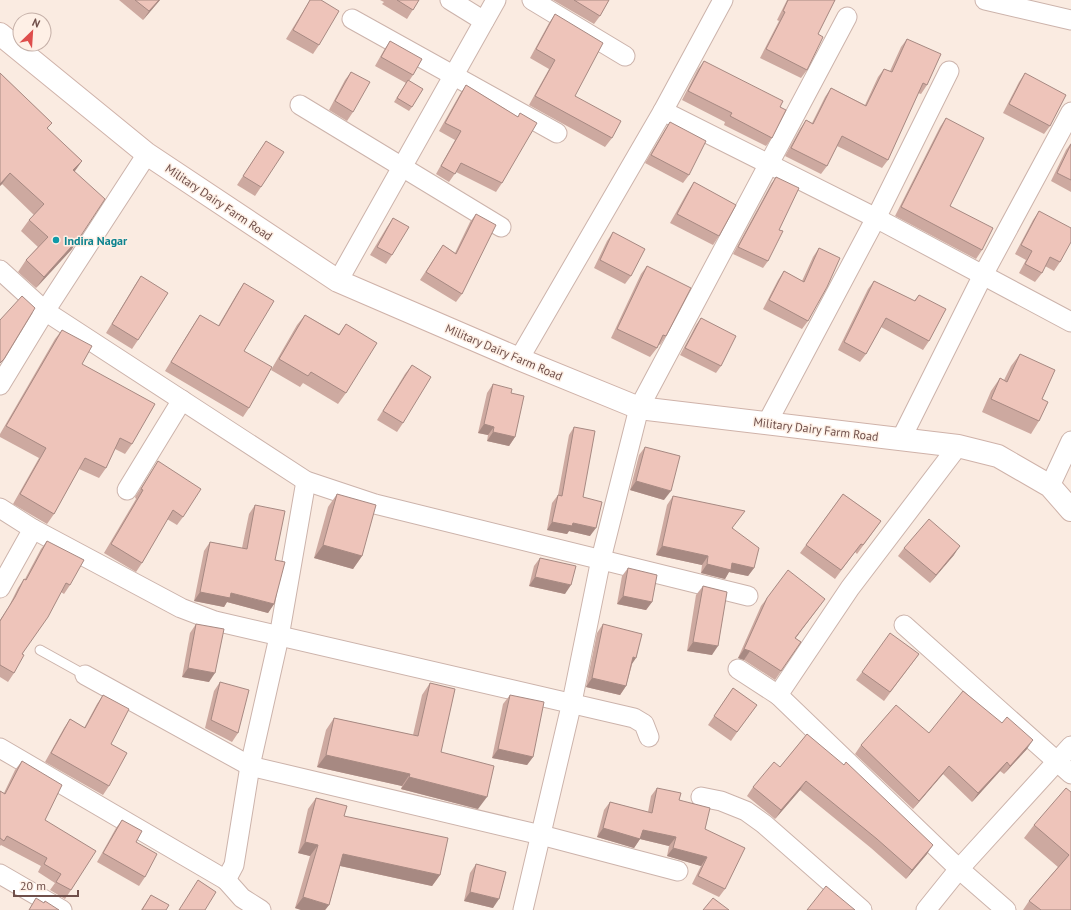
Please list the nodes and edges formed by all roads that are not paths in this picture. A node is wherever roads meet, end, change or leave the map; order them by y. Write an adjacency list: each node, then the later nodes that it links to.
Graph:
1 (450, 0): 9 (street)
2 (496, 0): 9 (street)
3 (532, 0): 11 (street)
4 (723, 0): 15 (street)
5 (985, 0): 8 (street)
6 (848, 17): 19 (street)
7 (352, 20): 13 (street)
8 (1071, 20)
9 (484, 21): 13 (street)
10 (0, 34): 18 (main road, Military Dairy Farm Road)
11 (625, 56)
12 (949, 71): 21 (street)
13 (453, 75): 17 (street); 20 (street)
14 (300, 105): 20 (street)
15 (663, 112): 19 (street); 28 (street)
16 (1071, 112): 24 (street)
17 (557, 133)
18 (147, 154): 25 (main road, Military Dairy Farm Road); 26 (street)
19 (768, 163): 21 (street); 31 (street)
20 (402, 167): 22 (street); 25 (street)
21 (876, 218): 24 (street); 32 (street)
22 (502, 227)
23 (0, 270): 26 (street)
24 (983, 275): 27 (street); 33 (street)
25 (338, 281): 28 (main road, Military Dairy Farm Road)
26 (45, 312): 29 (street); 30 (street)
27 (1071, 322)
28 (519, 359): 31 (main road, Military Dairy Farm Road)
29 (0, 385)
30 (182, 400): 36 (street); 38 (street)
31 (639, 408): 32 (main road, Military Dairy Farm Road); 42 (street)
32 (767, 423): 33 (main road, Military Dairy Farm Road)
33 (901, 439): 35 (main road, Military Dairy Farm Road)
34 (1071, 441): 37 (street)
35 (958, 446): 37 (main road, Military Dairy Farm Road); 50 (street)
36 (306, 481): 42 (street); 46 (street)
37 (1050, 486): 40 (main road, Military Dairy Farm Road)
38 (127, 490)
39 (0, 508): 41 (street)
40 (1071, 510)
41 (33, 529): 43 (street); 46 (street)
42 (601, 559): 44 (street); 51 (street)
43 (0, 588)
44 (748, 596)
45 (904, 625): 55 (street)
46 (279, 637): 51 (street); 56 (street)
47 (40, 650): 49 (lane)
48 (738, 669): 50 (street)
49 (85, 675): 56 (street)
50 (778, 695): 60 (street)
51 (572, 702): 52 (street); 59 (street)
52 (649, 737)
53 (1071, 746): 55 (street)
54 (0, 748): 63 (street)
55 (1057, 761): 57 (street); 60 (street)
56 (250, 766): 59 (street); 63 (street)
57 (1071, 774)
58 (701, 797): 67 (street)
59 (541, 835): 61 (street); 66 (street)
60 (959, 870): 68 (street); 69 (street)
61 (678, 871)
62 (0, 874): 64 (street)
63 (226, 880): 65 (street)
64 (62, 910)
65 (261, 910)
66 (523, 910)
67 (862, 910)
68 (926, 910)
69 (1006, 910)

